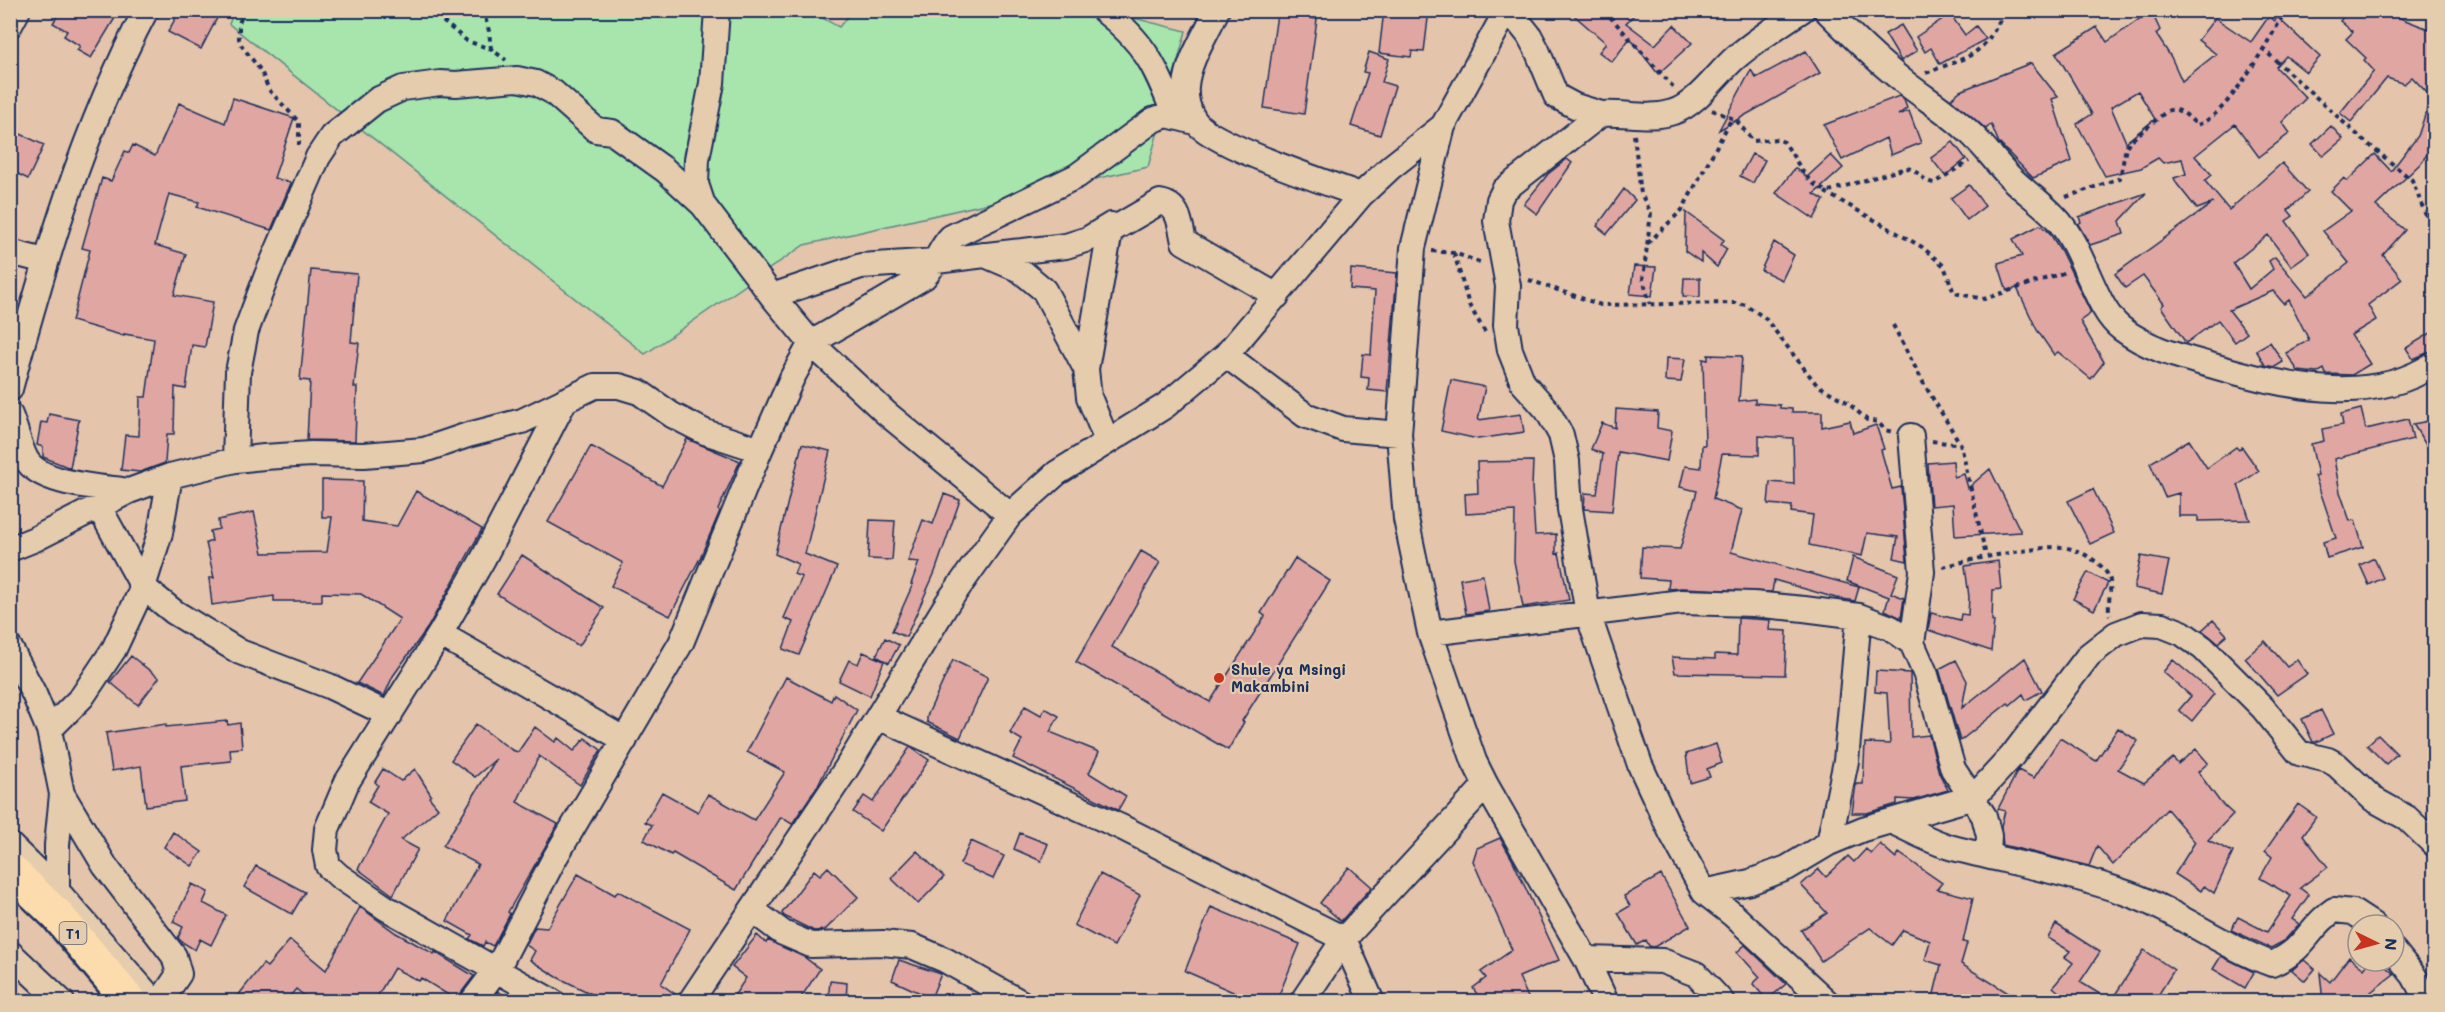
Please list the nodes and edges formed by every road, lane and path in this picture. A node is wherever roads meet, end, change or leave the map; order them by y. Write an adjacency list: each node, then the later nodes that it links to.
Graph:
1 (18, 10): 15 (street)
2 (146, 10): 38 (street)
3 (245, 10): 26 (path)
4 (429, 10): 17 (path)
5 (483, 10): 17 (path)
6 (717, 10): 30 (street)
7 (1103, 10): 24 (street)
8 (1217, 10): 24 (street)
9 (1508, 10): 21 (street); 25 (street)
10 (1604, 10): 20 (path)
11 (1802, 10): 20 (street)
12 (1826, 10): 19 (street)
13 (2005, 10): 19 (path)
14 (2287, 10): 16 (path)
15 (10, 25)
16 (2262, 48): 31 (path); 33 (path)
17 (491, 49): 18 (path)
18 (517, 79): 30 (street); 58 (street)
19 (1903, 81): 27 (street)
20 (1690, 103): 22 (street); 23 (path)
21 (1601, 114): 22 (street); 41 (street)
22 (1632, 117): 34 (path)
23 (1732, 118): 28 (path); 34 (path)
24 (1185, 119): 29 (street); 39 (street)
25 (1443, 126): 29 (street); 35 (street)
26 (299, 147)
27 (1987, 150): 28 (path); 31 (street)
28 (1822, 190): 40 (path)
29 (1361, 195): 43 (street)
30 (703, 206): 42 (street)
31 (2042, 206): 40 (street)
32 (1111, 225): 37 (street); 43 (street); 49 (street)
33 (2434, 236)
34 (1647, 244): 44 (path)
35 (1413, 248): 41 (path); 53 (street)
36 (10, 252): 38 (street)
37 (985, 255): 39 (street); 49 (street)
38 (45, 261): 50 (street)
39 (936, 261): 42 (street); 46 (street)
40 (2085, 265): 48 (street)
41 (1506, 272): 44 (path); 67 (street)
42 (772, 296): 46 (street)
43 (1277, 296): 47 (street)
44 (1650, 304): 54 (path)
45 (1893, 325): 56 (path)
46 (811, 343): 57 (street); 62 (street)
47 (1226, 355): 53 (street); 55 (street)
48 (2434, 364)
49 (1086, 369): 55 (street)
50 (10, 389)
51 (565, 400): 57 (street); 58 (street); 71 (street)
52 (10, 415): 60 (street)
53 (1400, 434): 70 (street)
54 (1911, 436): 56 (path); 65 (street)
55 (1107, 441): 62 (street)
56 (1961, 445): 64 (path)
57 (760, 450): 77 (street)
58 (235, 460): 59 (street)
59 (170, 476): 60 (street); 66 (street)
60 (129, 491): 61 (street)
61 (99, 507): 63 (street); 66 (street)
62 (1010, 515): 75 (street)
63 (10, 549)
64 (1986, 556): 65 (path); 69 (path)
65 (1922, 572): 72 (street)
66 (143, 587): 74 (street); 76 (street)
67 (1588, 614): 68 (street); 70 (street); 87 (street)
68 (1859, 616): 72 (street); 82 (street)
69 (2129, 628): 80 (street); 83 (street)
70 (1430, 633): 78 (street)
71 (440, 634): 74 (street); 77 (street)
72 (1912, 643): 80 (street)
73 (10, 648): 76 (street)
74 (390, 715): 95 (street)
75 (878, 717): 89 (street); 91 (street)
76 (49, 730): 79 (street)
77 (625, 740): 95 (street)
78 (1486, 785): 91 (street); 93 (street)
79 (62, 794): 88 (street); 99 (street)
80 (1974, 797): 81 (street); 85 (street)
81 (1890, 821): 82 (street); 85 (street)
82 (1829, 843): 87 (street)
83 (2434, 844)
84 (10, 845): 88 (street)
85 (1988, 855): 90 (street)
86 (10, 870): 88 (highway, T1)
87 (1704, 892): 108 (street)
88 (57, 903): 97 (highway, T1); 98 (street)
89 (752, 910): 102 (street); 103 (street)
90 (2355, 913)
91 (1344, 939): 104 (street); 105 (street)
92 (10, 953): 96 (street)
93 (1586, 959): 106 (street); 107 (street)
94 (2406, 966): 109 (street)
95 (497, 969): 100 (street); 101 (street)
96 (62, 1002)
97 (130, 1002)
98 (154, 1002)
99 (160, 1002)
100 (472, 1002)
101 (554, 1002)
102 (690, 1002)
103 (1020, 1002)
104 (1302, 1002)
105 (1372, 1002)
106 (1606, 1002)
107 (1722, 1002)
108 (1827, 1002)
109 (2428, 1002)

